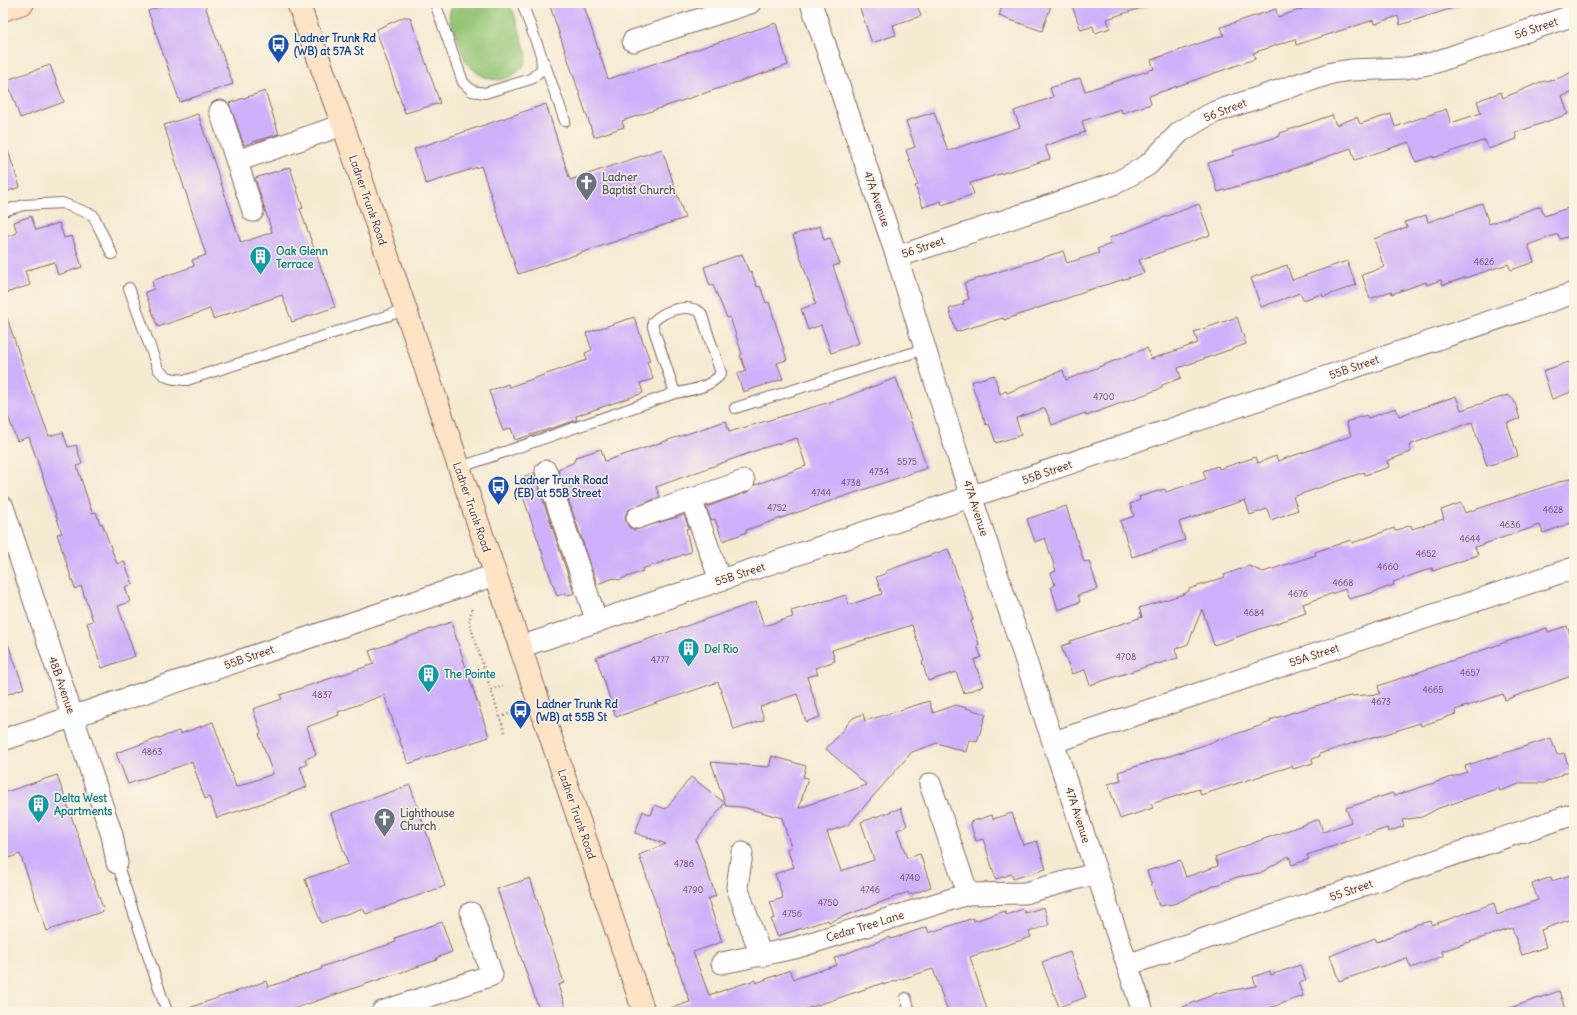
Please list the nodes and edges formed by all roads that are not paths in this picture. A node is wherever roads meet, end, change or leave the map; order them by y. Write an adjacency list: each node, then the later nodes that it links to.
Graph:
1 (23, 3): 7 (main road)
2 (298, 3): 13 (main road, Ladner Trunk Road)
3 (435, 3): 10 (lane)
4 (522, 3): 10 (lane)
5 (750, 3): 9 (street)
6 (811, 3): 18 (street, 47A Avenue)
7 (3, 10)
8 (1574, 15): 18 (street, 56 Street)
9 (633, 41)
10 (541, 55): 12 (lane)
11 (220, 110): 14 (street)
12 (565, 120)
13 (343, 125): 14 (street); 21 (main road, Ladner Trunk Road)
14 (237, 161): 16 (street)
15 (3, 211): 17 (lane)
16 (253, 211)
17 (112, 254)
18 (897, 256): 22 (street, 47A Avenue)
19 (129, 288): 21 (lane)
20 (1574, 293): 28 (street, 55B Street)
21 (405, 310): 25 (main road, Ladner Trunk Road)
22 (925, 349): 24 (lane); 28 (street, 47A Avenue)
23 (675, 393): 23 (lane); 25 (lane)
24 (735, 408)
25 (458, 468): 33 (main road, Ladner Trunk Road)
26 (546, 471): 35 (street)
27 (744, 481): 29 (street)
28 (972, 497): 34 (street, 55B Street); 39 (street, 47A Avenue)
29 (692, 499): 31 (street); 34 (street)
30 (3, 508): 37 (street, 48B Avenue)
31 (637, 518)
32 (1574, 568): 39 (street, 55A Street)
33 (495, 575): 36 (main road, Ladner Trunk Road); 37 (street, 55B Street)
34 (720, 580): 35 (street, 55B Street)
35 (596, 622): 36 (street, 55B Street)
36 (520, 647): 53 (main road, Ladner Trunk Road)
37 (73, 717): 38 (street, 55B Street); 43 (street, 48B Avenue)
38 (3, 740)
39 (1054, 742): 44 (street, 47A Avenue)
40 (930, 784): 45 (street)
41 (1574, 814): 49 (street, 55 Street)
42 (742, 854): 47 (street)
43 (117, 863): 51 (lane)
44 (1097, 873): 45 (street, Cedar Tree Lane); 49 (street, 47A Avenue)
45 (968, 894): 47 (street, Cedar Tree Lane)
46 (471, 914): 52 (street)
47 (761, 956): 48 (street, Cedar Tree Lane)
48 (722, 963)
49 (1127, 965): 55 (street, 47A Avenue)
50 (906, 998): 54 (lane)
51 (167, 1012)
52 (382, 1012)
53 (644, 1012)
54 (910, 1012)
55 (1143, 1012)

